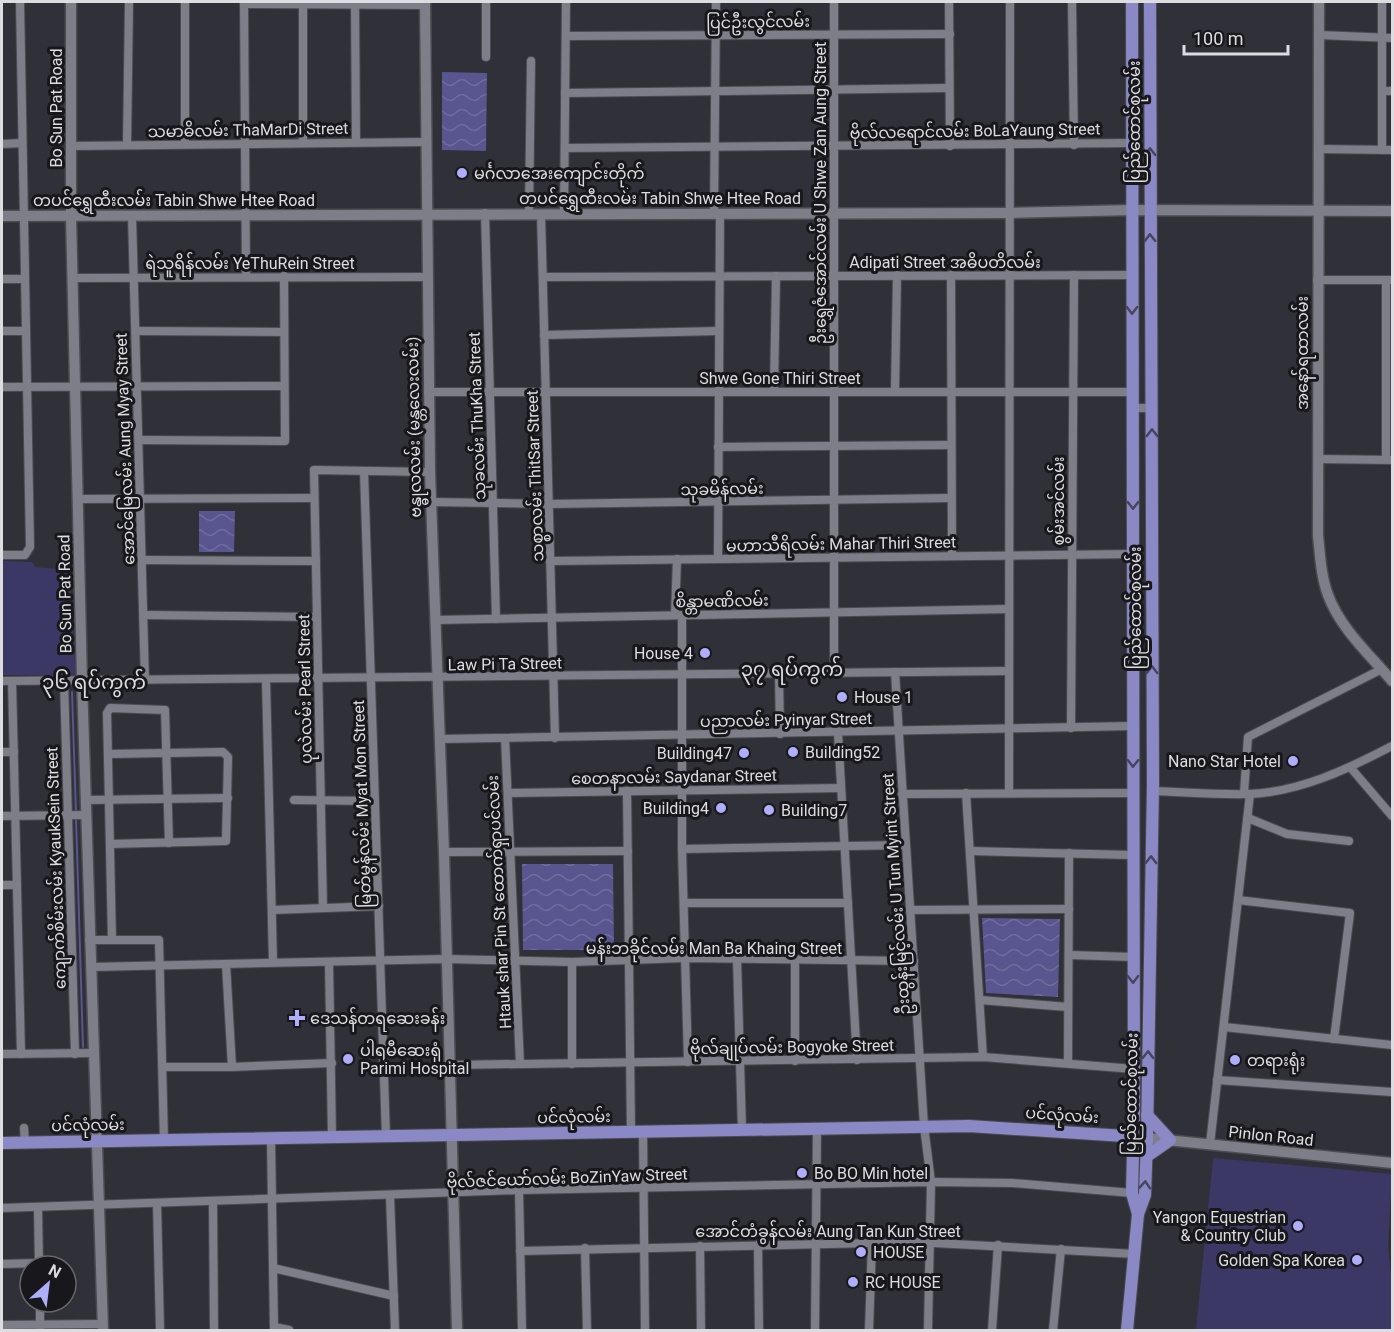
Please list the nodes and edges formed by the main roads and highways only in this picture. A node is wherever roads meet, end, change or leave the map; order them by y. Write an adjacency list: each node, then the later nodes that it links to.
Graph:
1 (1132, 2): 4 (main road, ပြည်ထောင်စုလမ်း, one-way to 4)
2 (1150, 2): 3 (main road, ပြည်ထောင်စုလမ်း, one-way to 2)
3 (1152, 706): 4 (main road); 5 (main road, ပြည်ထောင်စုလမ်း, one-way to 3)
4 (1133, 707): 5 (main road, ပြည်ထောင်စုလမ်း, one-way to 5)
5 (1140, 1113): 6 (main road); 7 (main road, ပြည်ထောင်စုလမ်း); 8 (main road, ပြည်ထောင်စုလမ်း); 11 (main road)
6 (1111, 1135): 7 (main road, ပင်လုံလမ်း); 9 (main road, ပင်လုံလမ်း); 10 (main road)
7 (1134, 1136): 8 (main road, ပင်လုံလမ်း); 10 (main road, ပြည်ထောင်စုလမ်း)
8 (1147, 1138): 11 (main road, ပြည်ထောင်စုလမ်း)
9 (2, 1143)
10 (1134, 1155): 12 (main road, ပြည်ထောင်စုလမ်း)
11 (1147, 1156): 12 (main road, ပြည်ထောင်စုလမ်း, one-way to 11)
12 (1138, 1214): 13 (main road, ပြည်ထောင်စုလမ်း)
13 (1127, 1330)

